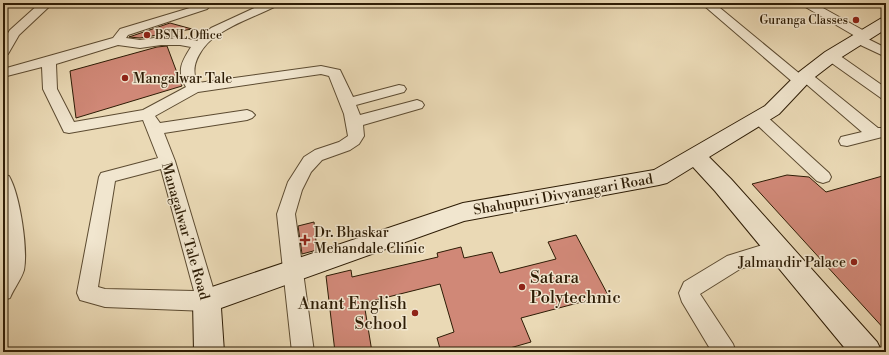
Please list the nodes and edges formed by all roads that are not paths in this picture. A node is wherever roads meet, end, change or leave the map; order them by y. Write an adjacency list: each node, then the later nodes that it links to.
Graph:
1 (47, 3): 6 (street)
2 (274, 3): 9 (street)
3 (707, 3): 17 (street)
4 (806, 3): 8 (street)
5 (201, 5): 9 (street); 10 (street)
6 (26, 22): 7 (street); 12 (street)
7 (3, 25)
8 (875, 30): 13 (street); 14 (main road, Shahupuri Divyanagari Road)
9 (215, 31): 11 (street)
10 (118, 41): 11 (street); 15 (street)
11 (199, 45): 18 (street)
12 (3, 51)
13 (886, 53)
14 (831, 56): 17 (main road, Shahupuri Divyanagari Road); 20 (street)
15 (44, 63): 16 (street); 23 (street)
16 (3, 73)
17 (802, 78): 25 (main road, Shahupuri Divyanagari Road); 28 (street)
18 (194, 88): 21 (street); 23 (street)
19 (399, 89): 21 (street)
20 (886, 95)
21 (348, 103): 26 (street)
22 (417, 105): 26 (street)
23 (147, 114): 27 (street, Managalwar Tale Road)
24 (247, 115): 27 (street)
25 (759, 118): 30 (main road, Shahupuri Divyanagari Road); 32 (street)
26 (354, 122): 35 (street)
27 (156, 129): 31 (street, Managalwar Tale Road)
28 (881, 132): 29 (street)
29 (847, 141)
30 (696, 156): 34 (main road); 35 (main road, Shahupuri Divyanagari Road)
31 (167, 161): 37 (street, Managalwar Tale Road); 37 (street)
32 (823, 177)
33 (3, 181): 36 (street)
34 (779, 248): 40 (street); 41 (main road)
35 (293, 271): 37 (main road, Shahupuri Divyanagari Road); 39 (street)
36 (3, 291)
37 (207, 301): 38 (main road, Managalwar Tale Road)
38 (209, 352)
39 (303, 352)
40 (725, 352)
41 (868, 352)

